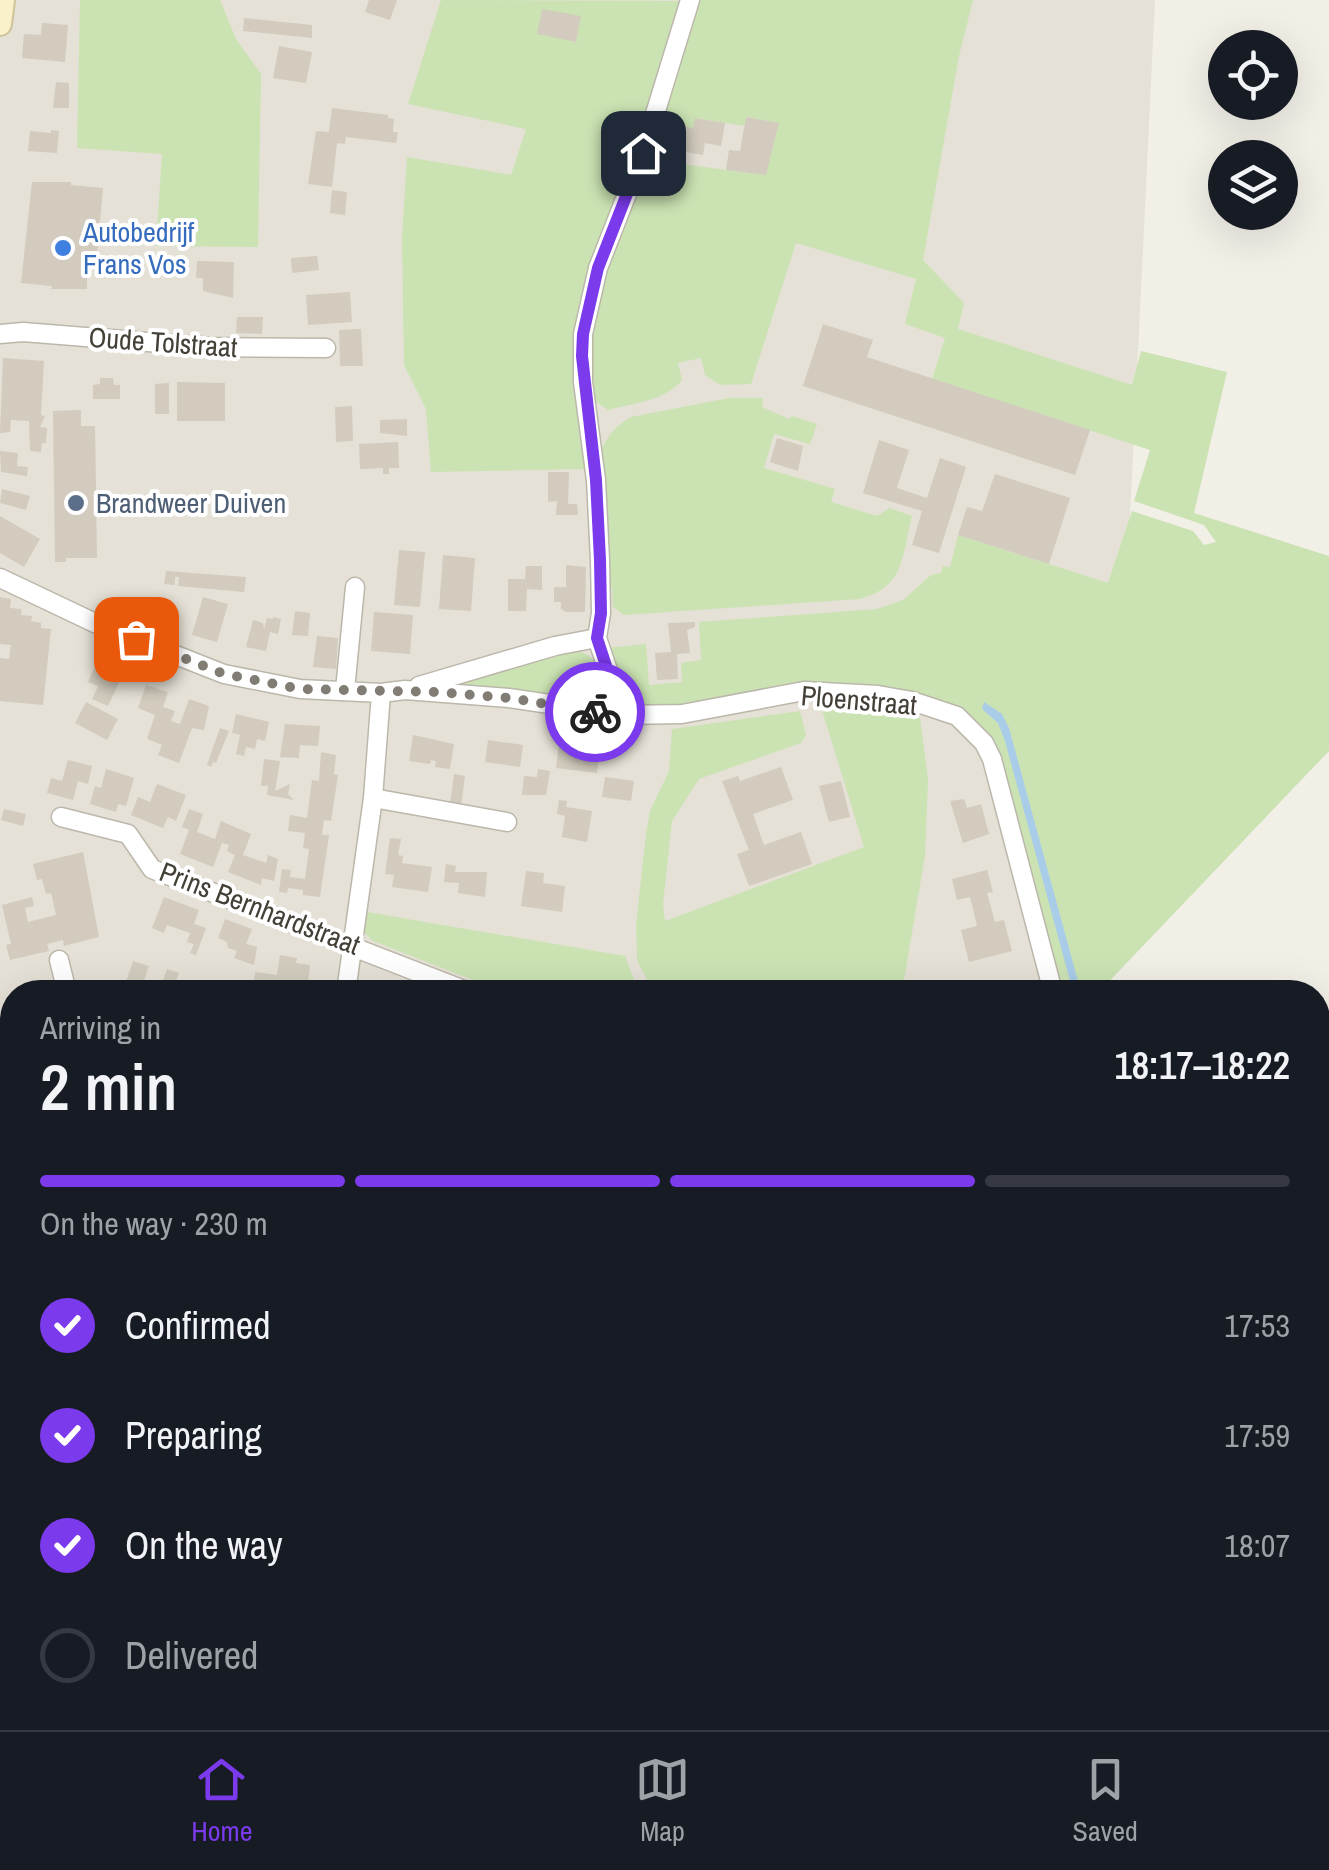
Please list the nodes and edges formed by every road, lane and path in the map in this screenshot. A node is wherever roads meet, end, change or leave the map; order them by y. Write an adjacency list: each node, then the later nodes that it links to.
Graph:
1 (3, 0): 3 (street)
2 (690, 0): 8 (street)
3 (0, 24)
4 (0, 334): 5 (street, Oude Tolstraat)
5 (326, 348)
6 (0, 578): 9 (street, Ploenstraat)
7 (355, 588): 9 (street)
8 (597, 638): 10 (street, Ploenstraat); 12 (street)
9 (345, 690): 11 (street, Ploenstraat)
10 (405, 690): 11 (street, Ploenstraat); 12 (street, Ploenstraat)
11 (381, 693): 13 (street)
12 (622, 715): 21 (street, Ploenstraat)
13 (373, 798): 15 (street); 16 (street)
14 (61, 816): 16 (street, Prins Bernhardstraat)
15 (507, 822)
16 (355, 945): 19 (street); 20 (street, Prins Bernhardstraat)
17 (59, 960): 18 (street)
18 (64, 980)
19 (348, 980)
20 (440, 980)
21 (1050, 980)

